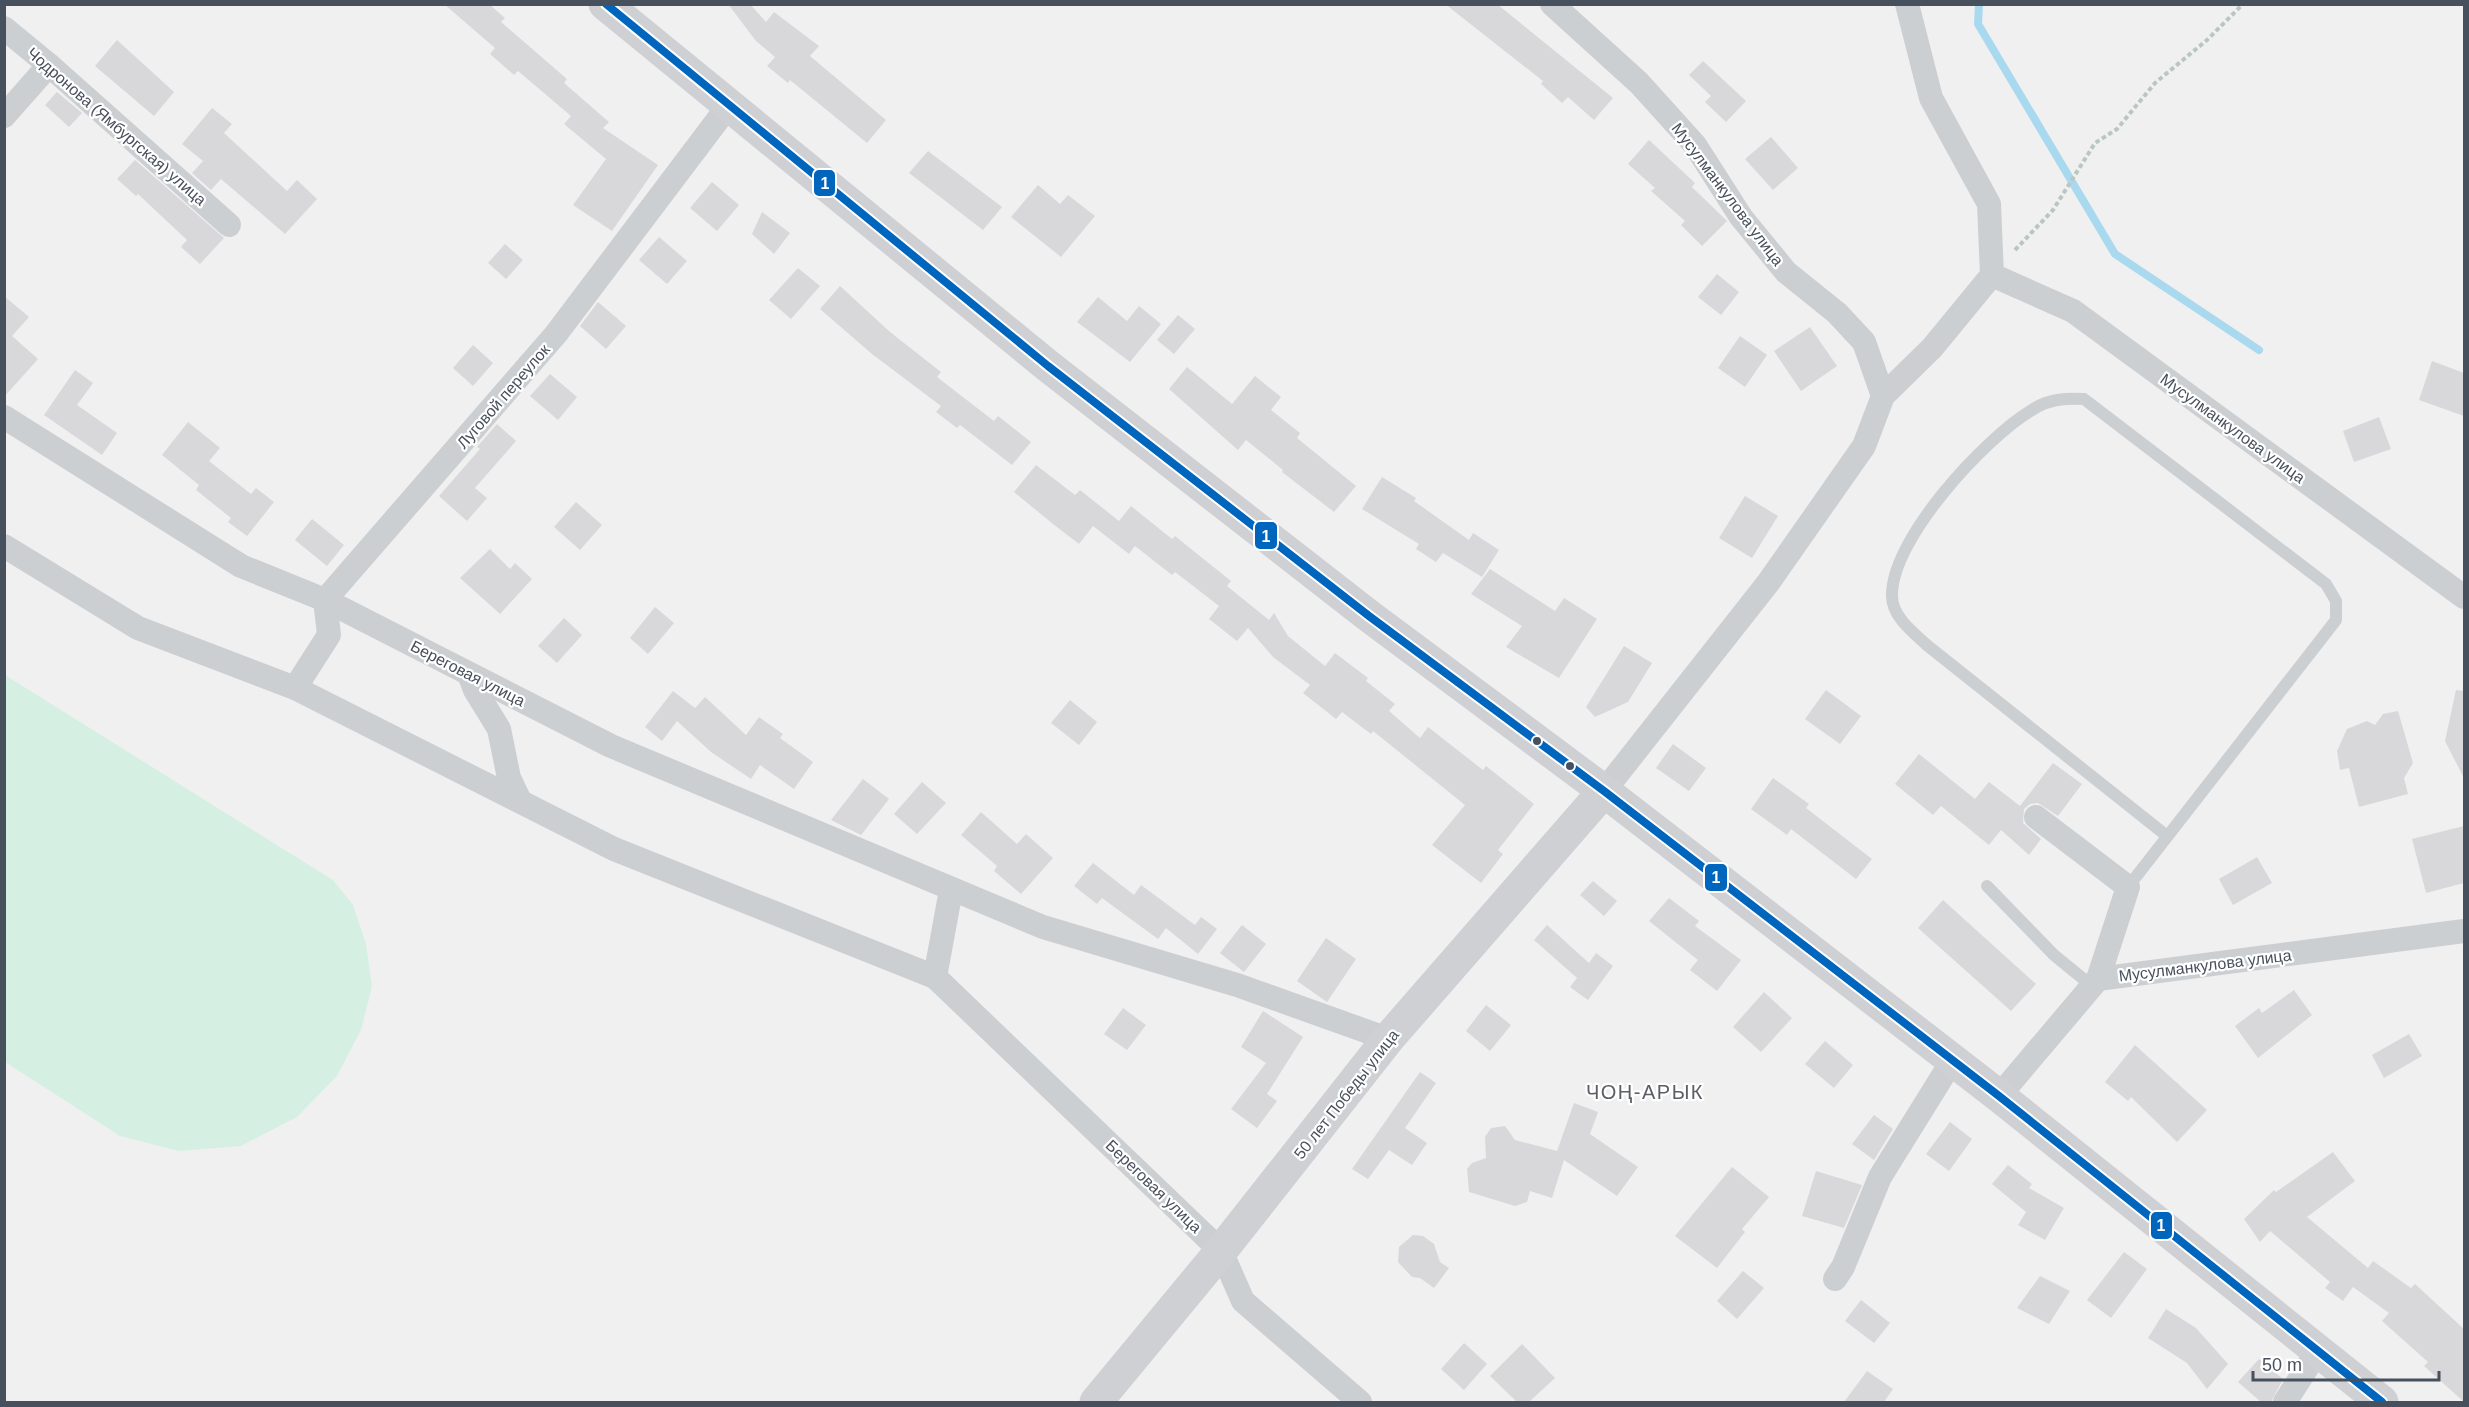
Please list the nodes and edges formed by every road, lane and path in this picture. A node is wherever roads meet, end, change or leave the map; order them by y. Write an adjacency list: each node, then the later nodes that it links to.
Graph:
1 (605, 4): 7 (main road)
2 (1552, 4): 11 (street, Мусулманкулова улица)
3 (1907, 4): 10 (street)
4 (2243, 4): 10 (path)
5 (4, 28): 6 (street, Чодронова (Ямбургская) улица)
6 (49, 64): 8 (street); 9 (street, Чодронова (Ямбургская) улица)
7 (729, 105): 15 (street, Луговой переулок); 18 (main road)
8 (4, 116)
9 (230, 225)
10 (1992, 275): 11 (street); 14 (street, Мусулманкулова улица)
11 (1883, 396): 18 (street)
12 (4, 417): 15 (street, Береговая улица)
13 (4, 546): 17 (street, Береговая улица)
14 (2464, 597)
15 (325, 600): 16 (street, Береговая улица); 17 (street)
16 (469, 674): 19 (street); 24 (street, Береговая улица)
17 (295, 688): 19 (street, Береговая улица)
18 (1604, 791): 28 (main road, 50 лет Победы улица); 29 (main road)
19 (520, 801): 26 (street, Береговая улица)
20 (2036, 817): 23 (street)
21 (2167, 836): 21 (lane); 23 (lane)
22 (1987, 886): 27 (lane)
23 (2128, 887): 27 (street)
24 (951, 890): 26 (street); 28 (street, Береговая улица)
25 (2464, 931): 27 (street, Мусулманкулова улица)
26 (935, 977): 31 (street, Береговая улица)
27 (2095, 982): 30 (street)
28 (1388, 1038): 31 (main road, 50 лет Победы улица)
29 (1952, 1061): 30 (main road); 32 (street)
30 (1999, 1096): 33 (main road)
31 (1221, 1251): 34 (main road, 50 лет Победы улица); 35 (street, Береговая улица)
32 (1835, 1279)
33 (2319, 1350): 36 (street); 37 (main road)
34 (1096, 1402)
35 (1360, 1402)
36 (2285, 1402)
37 (2382, 1402)

